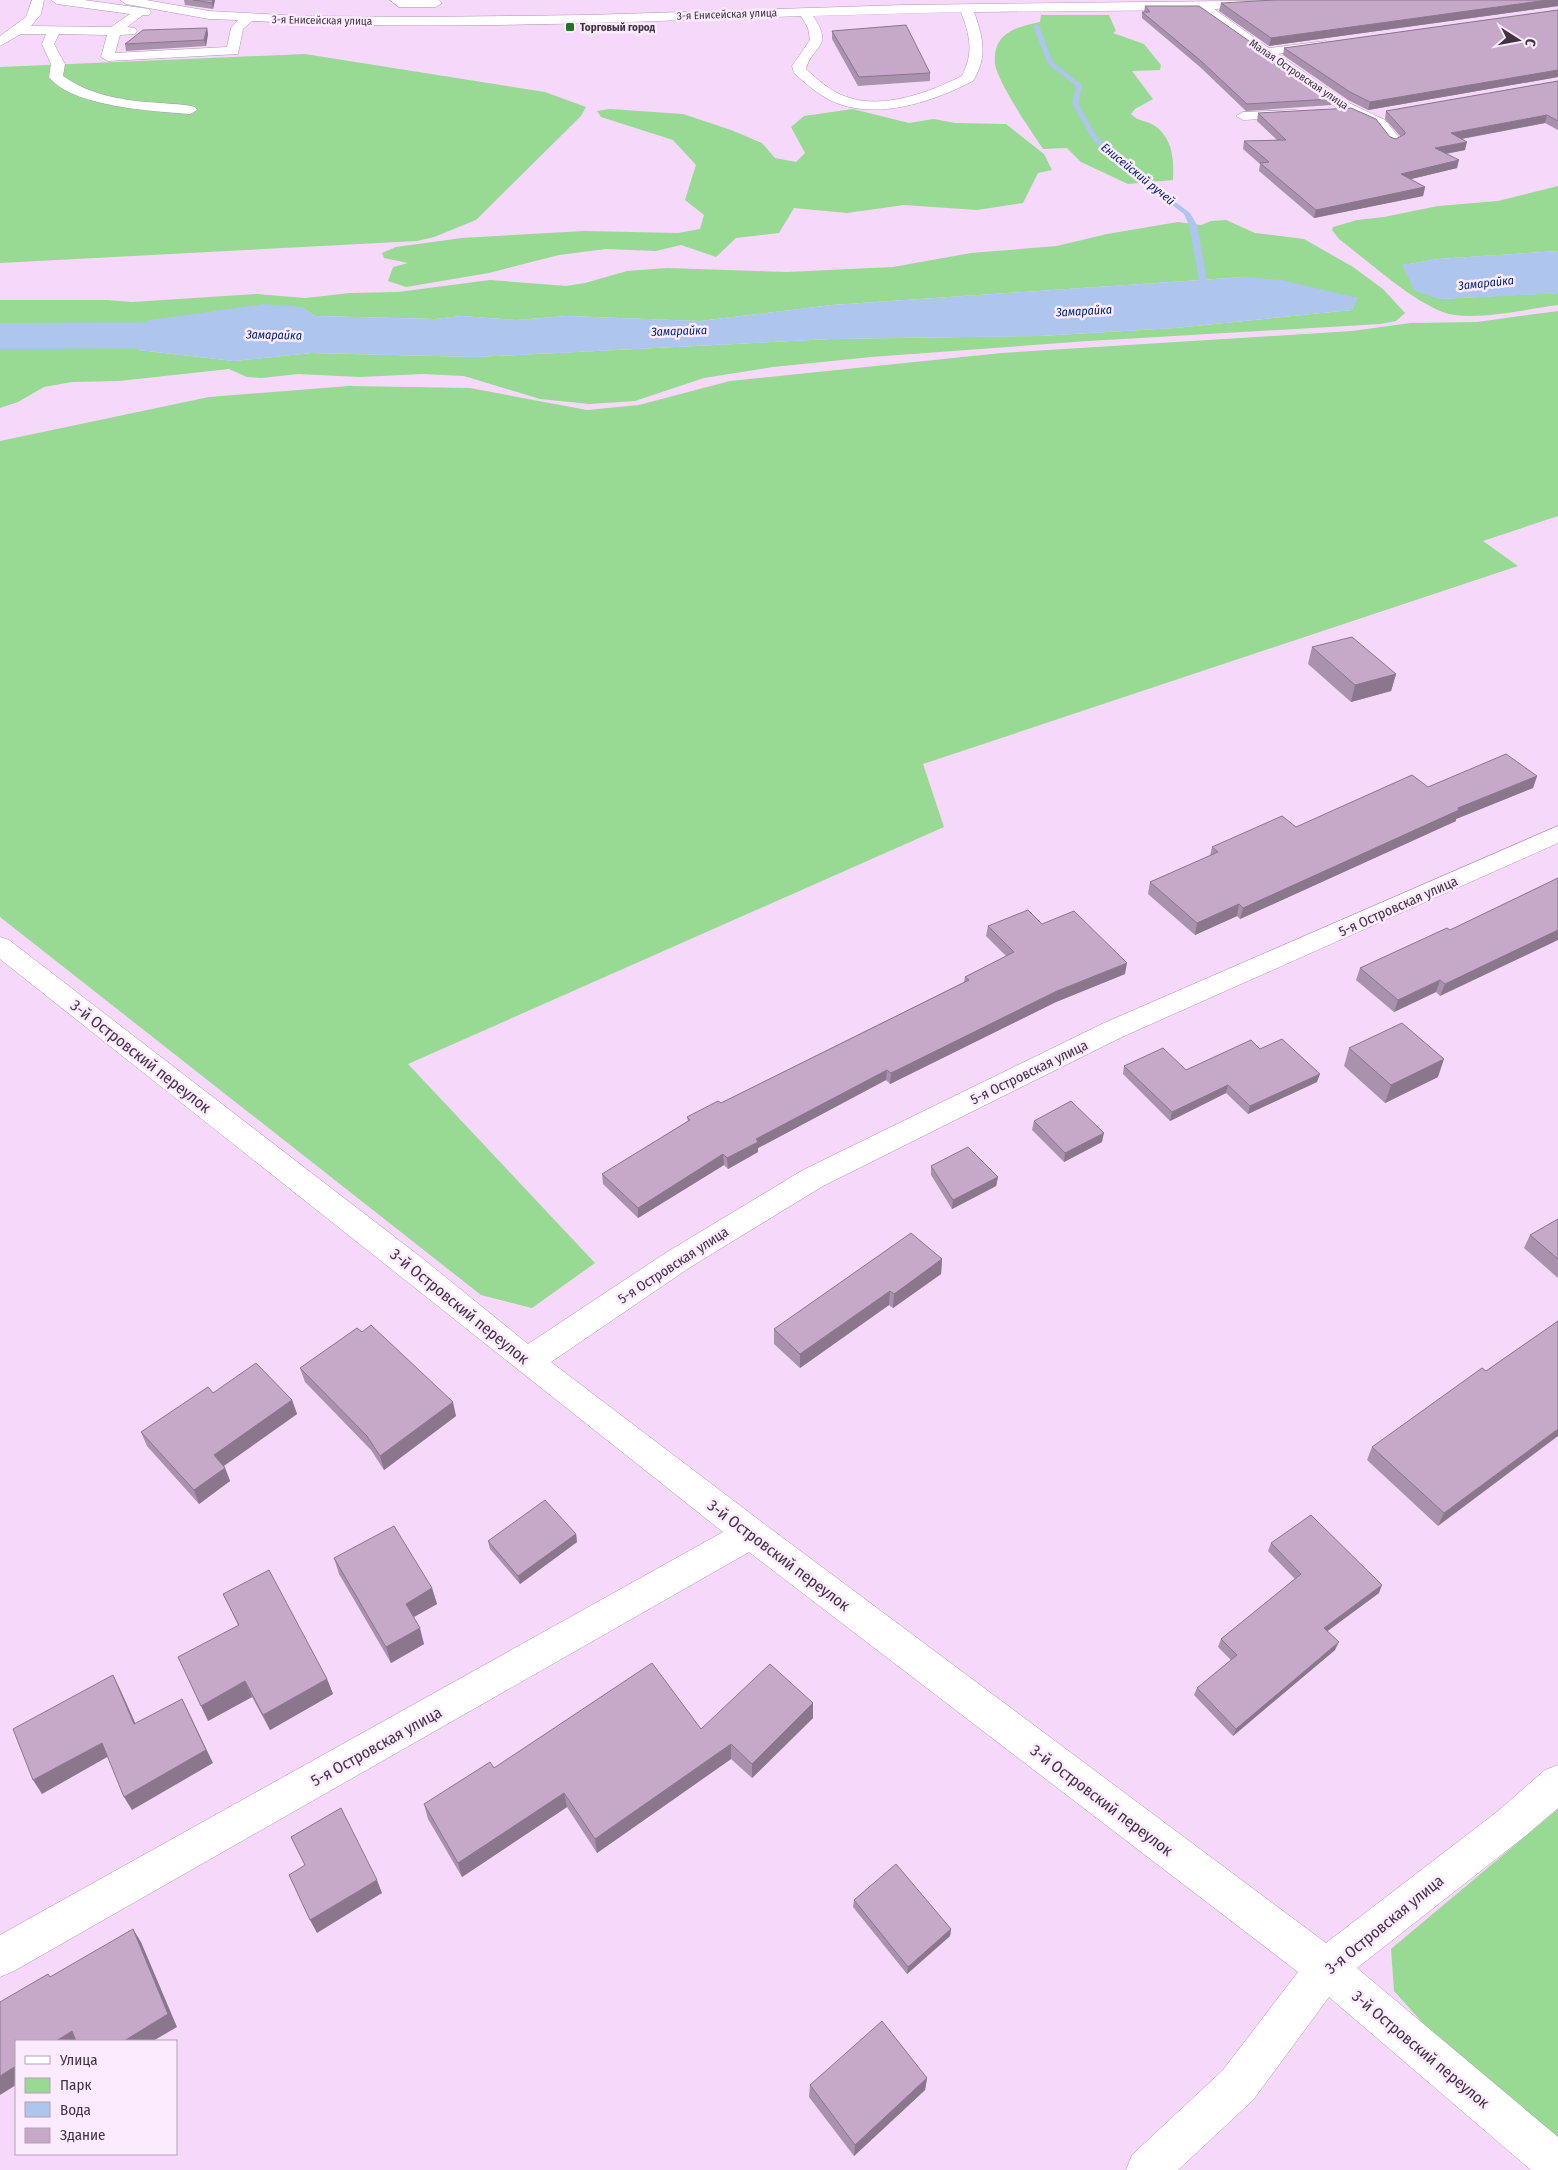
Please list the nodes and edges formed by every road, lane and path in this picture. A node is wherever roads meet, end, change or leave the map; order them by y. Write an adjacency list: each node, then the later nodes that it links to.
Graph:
1 (38, 0): 24 (street)
2 (57, 0): 16 (street)
3 (126, 0): 9 (street, 3-я Енисейская улица)
4 (396, 0): 7 (street)
5 (715, 0): 18 (street)
6 (1300, 0): 13 (street, 3-я Енисейская улица)
7 (430, 1): 8 (street)
8 (446, 3)
9 (173, 4): 17 (street, 3-я Енисейская улица)
10 (1189, 4): 13 (street, 3-я Енисейская улица); 14 (street, 3-я Енисейская улица)
11 (236, 5): 19 (street)
12 (323, 5): 21 (street)
13 (1203, 7): 30 (street, Малая Островская улица)
14 (966, 8): 15 (street, 3-я Енисейская улица); 31 (street)
15 (804, 11): 18 (street, 3-я Енисейская улица); 31 (street)
16 (140, 12): 17 (street); 26 (street)
17 (208, 15): 19 (street, 3-я Енисейская улица)
18 (711, 15): 21 (street, 3-я Енисейская улица)
19 (223, 16): 20 (street, 3-я Енисейская улица)
20 (249, 18): 21 (street, 3-я Енисейская улица); 22 (street)
21 (301, 20)
22 (237, 28): 23 (street); 26 (street)
23 (218, 29)
24 (16, 30): 25 (street); 28 (street)
25 (54, 31): 26 (street); 32 (street)
26 (114, 31): 27 (street)
27 (142, 31)
28 (0, 42)
29 (1334, 42): 30 (street)
30 (1266, 52): 33 (street, Малая Островская улица)
31 (862, 104): 36 (street)
32 (190, 110)
33 (1352, 110): 34 (street); 39 (street, Малая Островская улица)
34 (1327, 112)
35 (1388, 113): 39 (street)
36 (915, 114)
37 (1309, 114): 38 (street)
38 (1243, 116)
39 (1369, 116): 40 (street, Малая Островская улица)
40 (1395, 141)
41 (1558, 834): 43 (street, 5-я Островская улица)
42 (0, 946): 43 (street, 3-й Островский переулок)
43 (527, 1361): 44 (street, 3-й Островский переулок)
44 (752, 1534): 46 (street, 5-я Островская улица); 47 (street, 3-й Островский переулок)
45 (1558, 1783): 47 (street, 3-я Островская улица)
46 (0, 1957)
47 (1326, 1968): 48 (street, 3-й Островский переулок); 49 (street, 3-я Островская улица)
48 (1558, 2164)
49 (1147, 2170)

